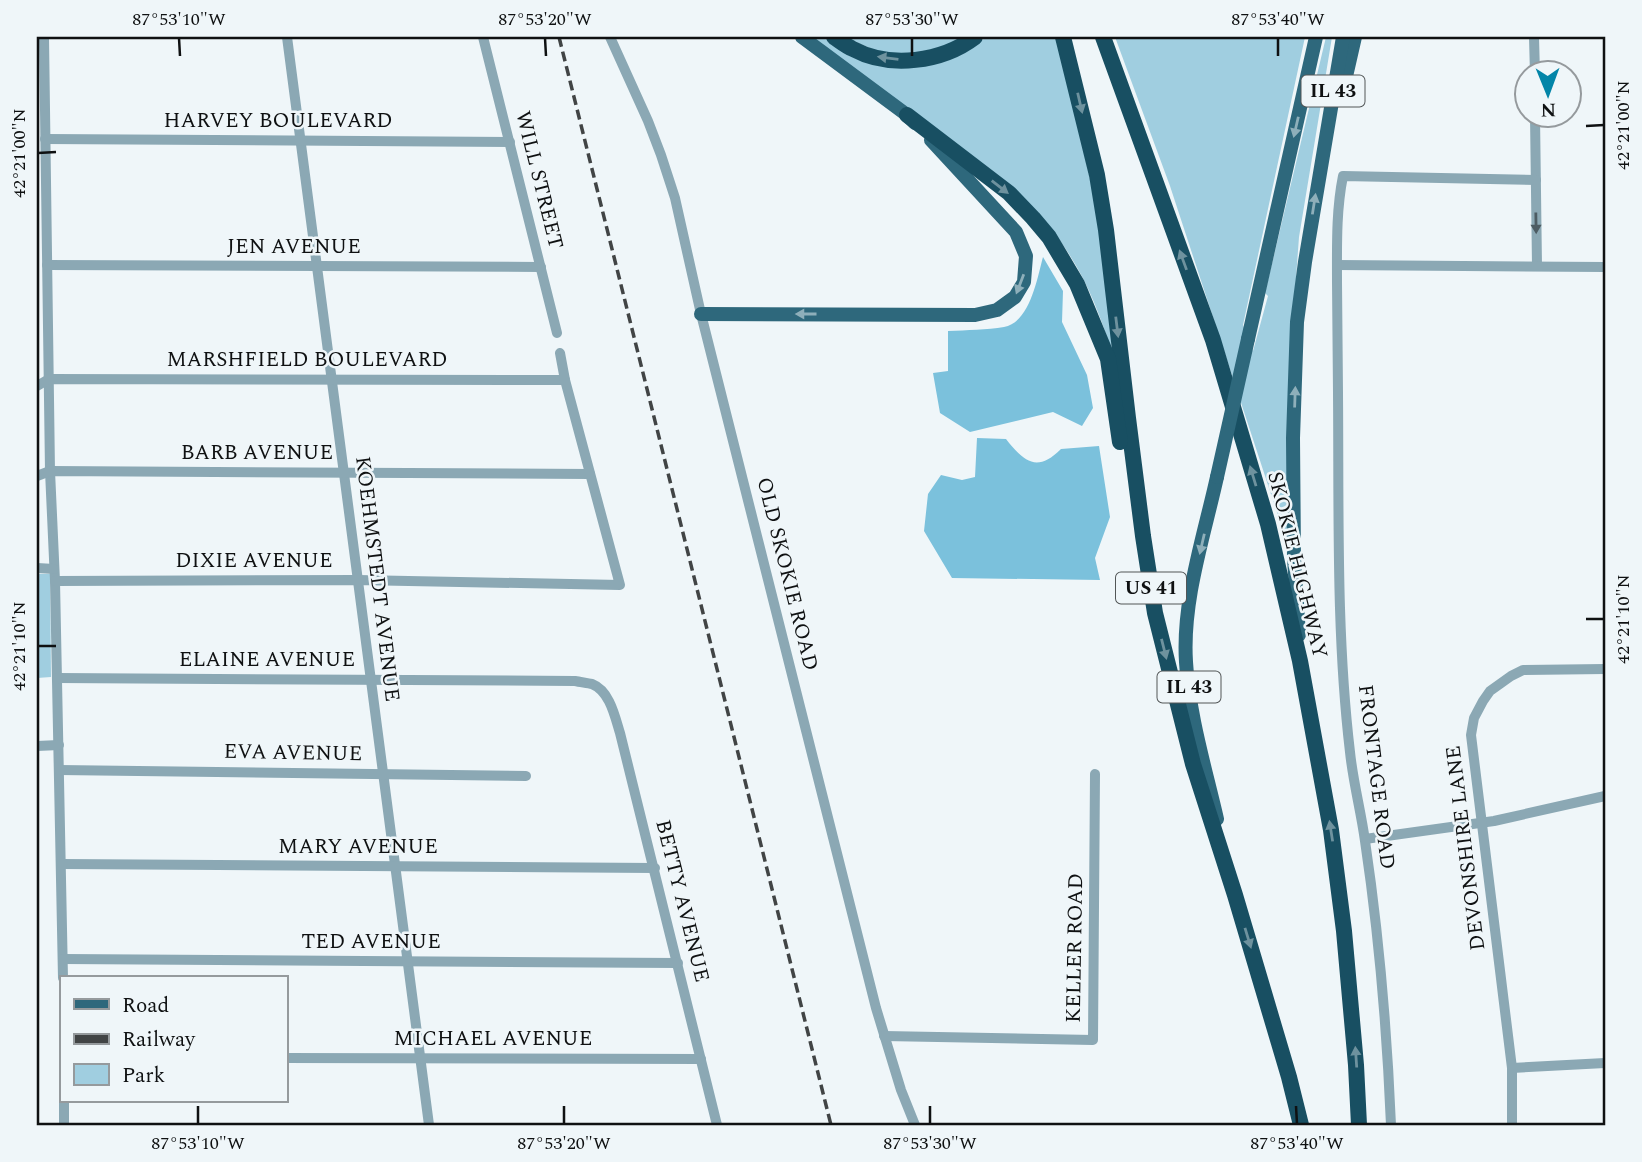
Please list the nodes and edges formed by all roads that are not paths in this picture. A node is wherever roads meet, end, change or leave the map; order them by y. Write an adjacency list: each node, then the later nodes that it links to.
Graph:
1 (44, 37): 16 (street)
2 (288, 37): 19 (street, KOEHMSTEDT AVENUE)
3 (483, 37): 20 (street, WILL STREET)
4 (610, 37): 31 (street, OLD SKOKIE ROAD)
5 (802, 37): 15 (main road)
6 (834, 37): 7 (highway, one-way to 6)
7 (975, 37)
8 (1063, 37): 46 (highway, US 41, one-way to 46)
9 (1103, 37): 47 (highway, SKOKIE HIGHWAY, one-way to 9)
10 (1316, 37): 64 (main road, IL 43, one-way to 64, bridge)
11 (1343, 37): 21 (main road, IL 43)
12 (1355, 37): 21 (main road)
13 (1534, 37): 14 (street)
14 (1535, 60)
15 (907, 115): 31 (main road, one-way to 31); 46 (highway, one-way to 46)
16 (41, 118): 18 (street)
17 (1535, 130): 22 (street)
18 (45, 139): 19 (street, HARVEY BOULEVARD); 23 (street)
19 (301, 141): 20 (street, HARVEY BOULEVARD); 26 (street, KOEHMSTEDT AVENUE)
20 (510, 142): 28 (street, WILL STREET)
21 (1324, 145): 47 (main road, IL 43, one-way to 21)
22 (1536, 180): 25 (street, FRONTAGE ROAD); 27 (street, one-way to 27)
23 (41, 208): 24 (street)
24 (47, 265): 26 (street, JEN AVENUE); 30 (street)
25 (1337, 265): 27 (street); 60 (street, FRONTAGE ROAD)
26 (317, 266): 28 (street, JEN AVENUE); 35 (street, KOEHMSTEDT AVENUE)
27 (1537, 266): 29 (street)
28 (541, 267): 32 (street, WILL STREET)
29 (1605, 267)
30 (42, 298): 34 (street)
31 (701, 314): 69 (street, OLD SKOKIE ROAD)
32 (557, 333)
33 (560, 353): 36 (street)
34 (49, 379): 35 (street, MARSHFIELD BOULEVARD); 37 (street); 38 (street)
35 (332, 380): 36 (street, MARSHFIELD BOULEVARD); 39 (street, KOEHMSTEDT AVENUE)
36 (565, 380): 40 (street)
37 (37, 386)
38 (50, 471): 39 (street, BARB AVENUE); 41 (street); 43 (street)
39 (344, 472): 40 (street, BARB AVENUE); 44 (street, KOEHMSTEDT AVENUE)
40 (590, 474): 44 (street, DIXIE AVENUE)
41 (37, 476)
42 (37, 568): 43 (street)
43 (54, 569): 45 (street)
44 (358, 580): 45 (street, DIXIE AVENUE); 50 (street, KOEHMSTEDT AVENUE)
45 (55, 581): 49 (street)
46 (1155, 613): 64 (highway, US 41, one-way to 64)
47 (1300, 661): 81 (highway, SKOKIE HIGHWAY, one-way to 47)
48 (1605, 670): 59 (street, DEVONSHIRE LANE)
49 (57, 678): 50 (street, ELAINE AVENUE); 52 (street)
50 (371, 680): 51 (street, ELAINE AVENUE); 55 (street, KOEHMSTEDT AVENUE)
51 (601, 691): 63 (street, BETTY AVENUE)
52 (59, 745): 53 (street); 54 (street)
53 (37, 746)
54 (59, 770): 55 (street, EVA AVENUE); 61 (street)
55 (383, 774): 57 (street, EVA AVENUE); 62 (street, KOEHMSTEDT AVENUE)
56 (1095, 774): 69 (street, KELLER ROAD)
57 (526, 776)
58 (1605, 796): 59 (street)
59 (1483, 823): 60 (street); 74 (street, DEVONSHIRE LANE)
60 (1365, 839): 82 (street, FRONTAGE ROAD)
61 (62, 864): 62 (street, MARY AVENUE); 65 (street)
62 (396, 867): 63 (street, MARY AVENUE); 66 (street, KOEHMSTEDT AVENUE)
63 (655, 868): 67 (street, BETTY AVENUE)
64 (1235, 895): 80 (highway, US 41, one-way to 80)
65 (63, 959): 66 (street, TED AVENUE); 68 (street)
66 (408, 962): 67 (street, TED AVENUE); 71 (street, KOEHMSTEDT AVENUE)
67 (678, 963): 72 (street, BETTY AVENUE)
68 (63, 976)
69 (884, 1035): 79 (street, OLD SKOKIE ROAD)
70 (287, 1058): 71 (street, MICHAEL AVENUE)
71 (421, 1058): 72 (street, MICHAEL AVENUE); 77 (street, KOEHMSTEDT AVENUE)
72 (701, 1059): 78 (street, BETTY AVENUE)
73 (1605, 1063): 74 (street)
74 (1512, 1068): 83 (street, DEVONSHIRE LANE)
75 (64, 1102): 76 (street)
76 (64, 1125)
77 (429, 1125)
78 (717, 1125)
79 (915, 1125)
80 (1301, 1125)
81 (1359, 1125)
82 (1391, 1125)
83 (1512, 1125)

